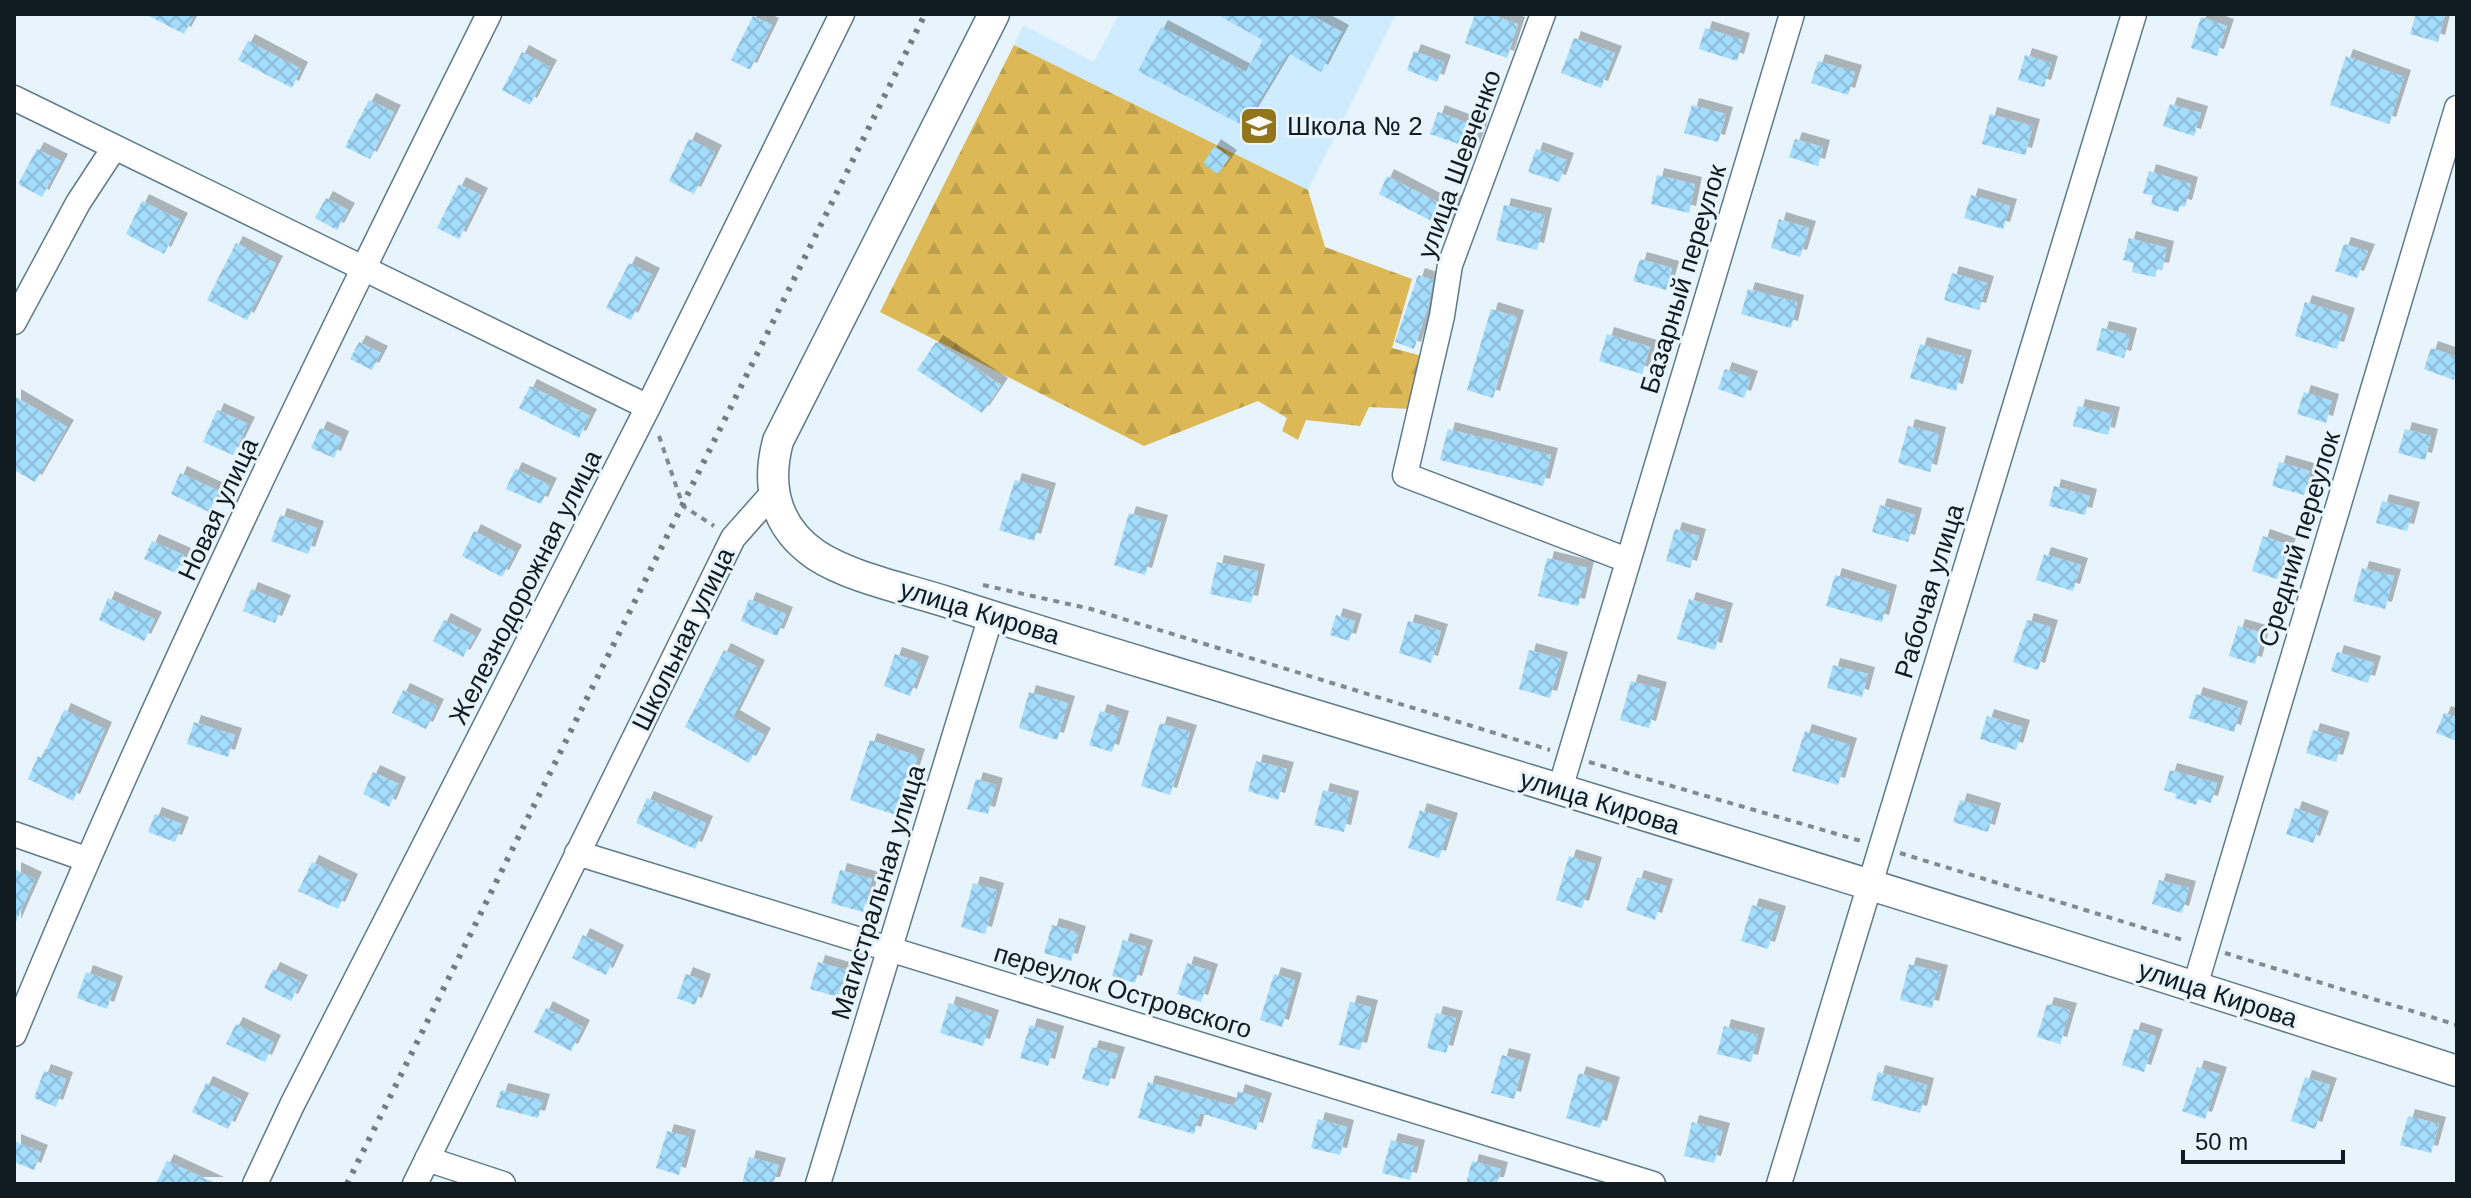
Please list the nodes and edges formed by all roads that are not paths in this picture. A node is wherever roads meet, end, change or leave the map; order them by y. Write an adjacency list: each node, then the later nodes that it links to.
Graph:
1 (489, 14): 10 (street, Новая улица)
2 (842, 14): 12 (street, Железнодорожная улица)
3 (994, 14): 13 (main road)
4 (1543, 14): 14 (street, улица Шевченко)
5 (1792, 14): 14 (street, Базарный переулок)
6 (2134, 14): 20 (street, Рабочая улица)
7 (14, 98): 9 (street)
8 (2457, 108): 22 (street, Средний переулок)
9 (114, 148): 10 (street); 11 (street)
10 (361, 268): 12 (street); 19 (street, Новая улица)
11 (14, 322)
12 (648, 407): 26 (street, Железнодорожная улица)
13 (772, 494): 15 (main road, улица Кирова); 18 (street, Школьная улица)
14 (1627, 560): 16 (street, Базарный переулок)
15 (991, 616): 16 (main road, улица Кирова); 21 (street, Магистральная улица)
16 (1560, 789): 20 (main road, улица Кирова)
17 (14, 834): 19 (street)
18 (577, 853): 21 (street, переулок Островского); 25 (street, Школьная улица)
19 (86, 859): 23 (street, Новая улица)
20 (1869, 886): 22 (main road, улица Кирова); 31 (street, Рабочая улица)
21 (890, 948): 29 (street, Магистральная улица); 30 (street, переулок Островского)
22 (2195, 986): 24 (main road, улица Кирова)
23 (14, 1034)
24 (2457, 1071)
25 (427, 1159): 27 (street, Школьная улица); 28 (street)
26 (255, 1184)
27 (415, 1184)
28 (503, 1184)
29 (818, 1184)
30 (1653, 1184)
31 (1779, 1184)

